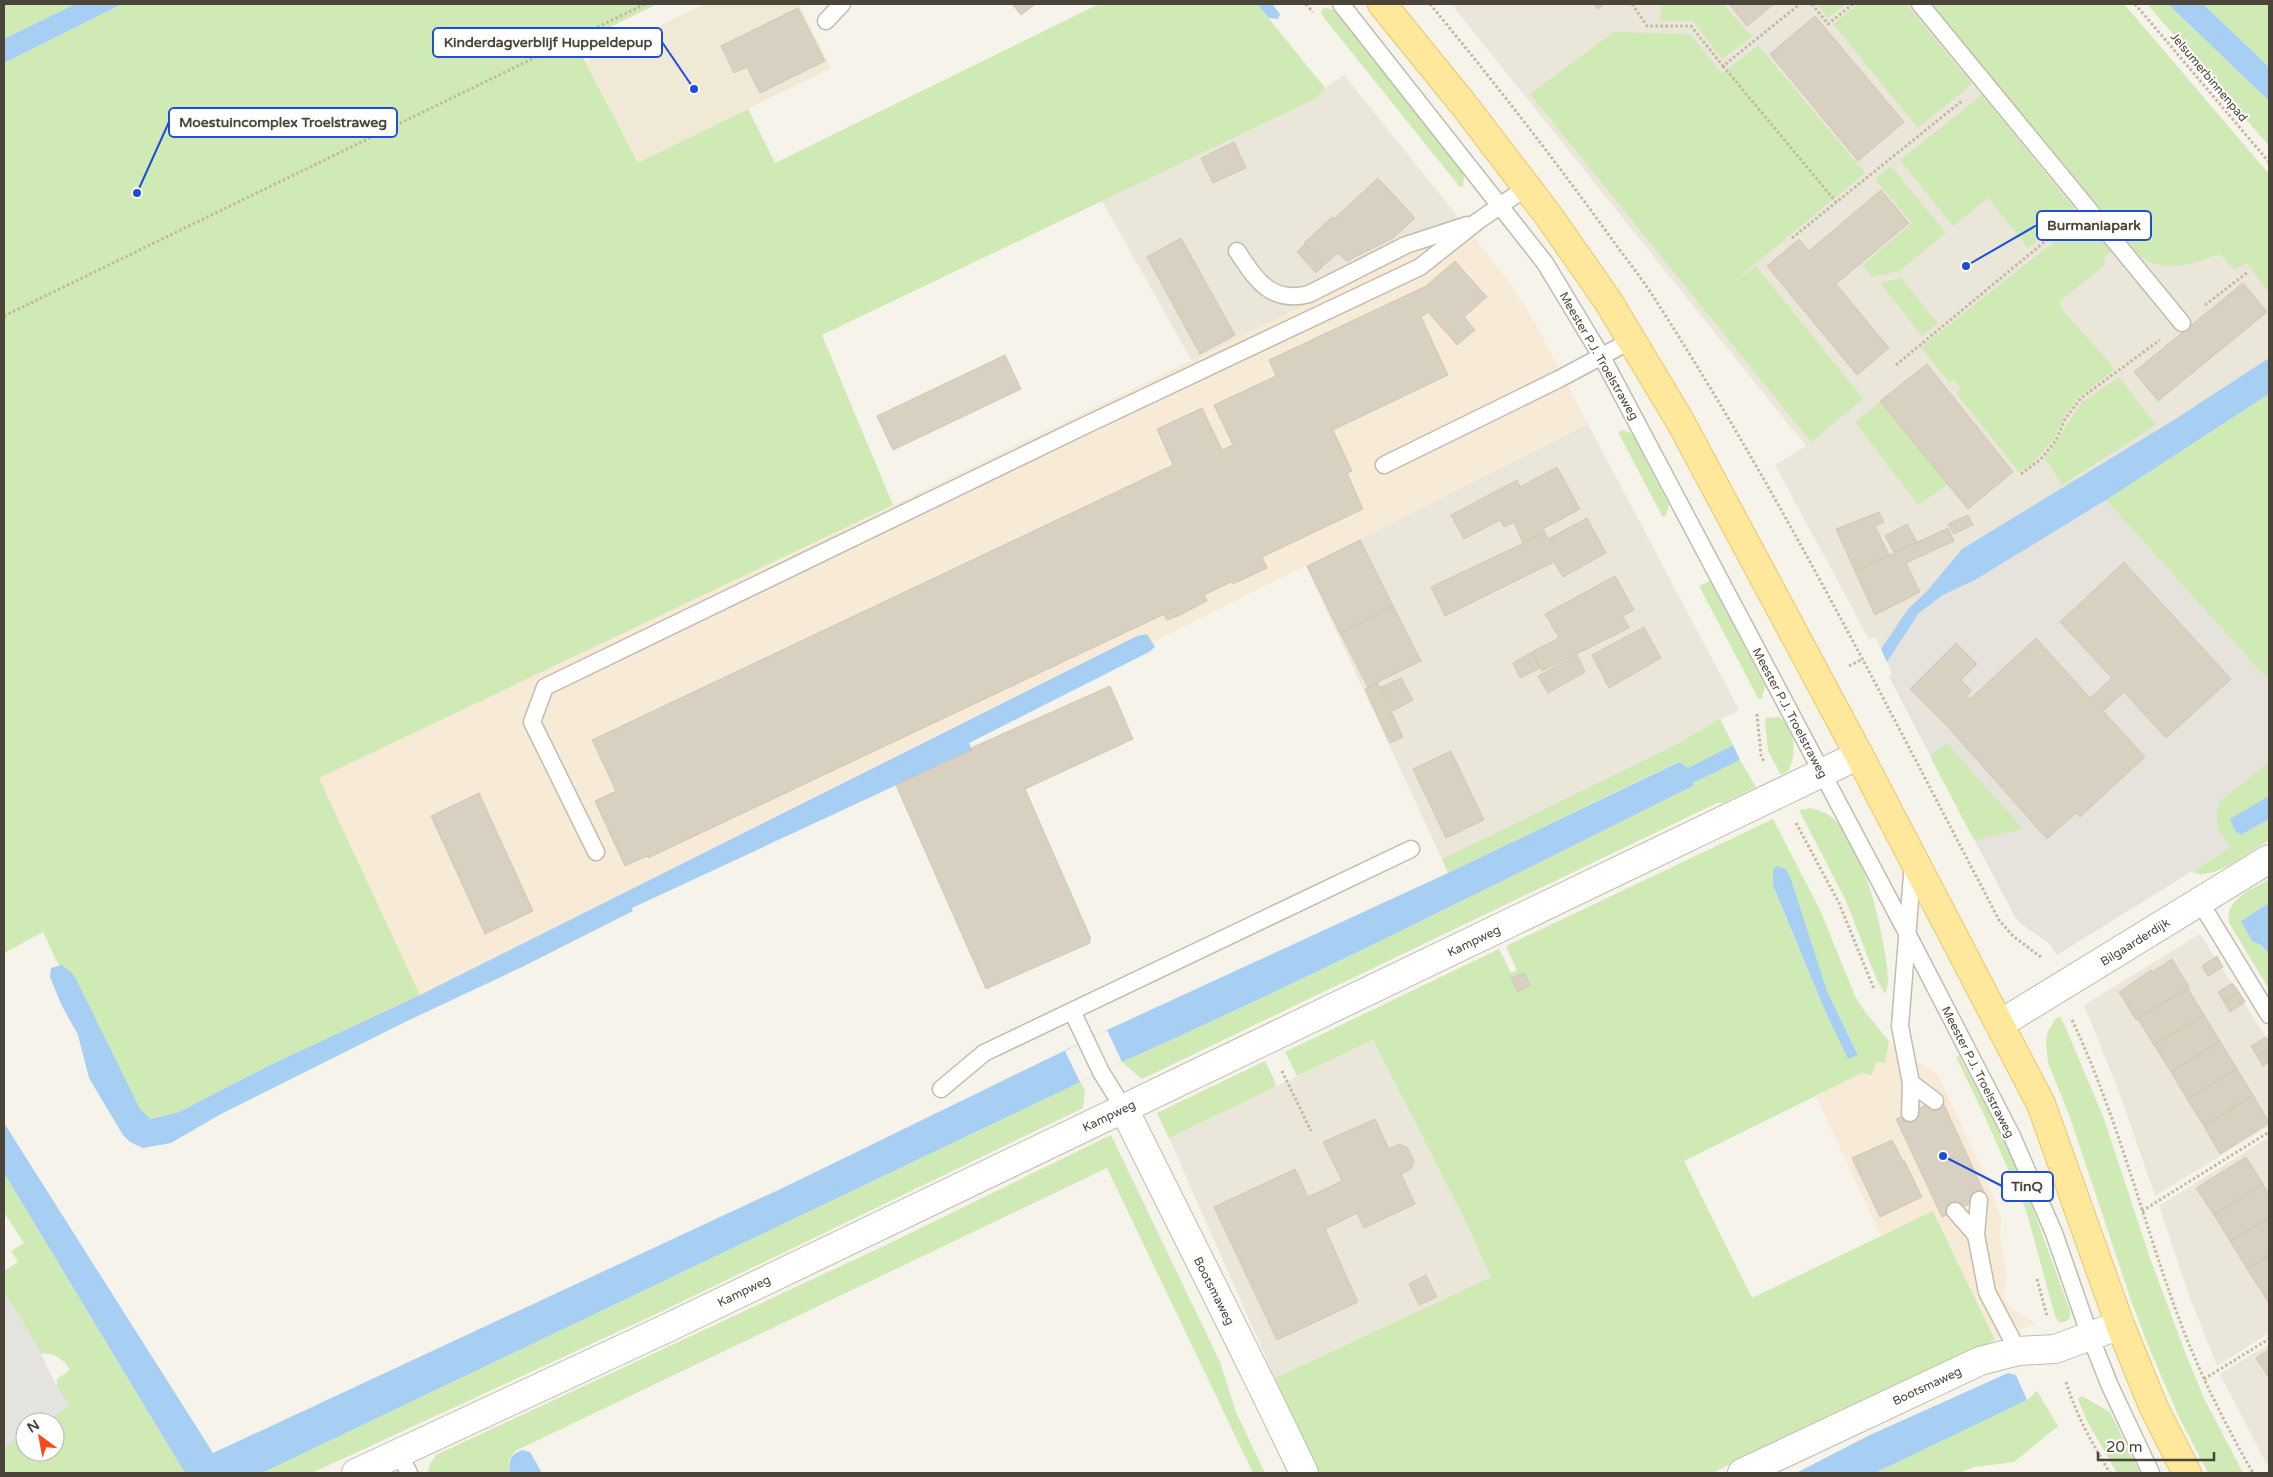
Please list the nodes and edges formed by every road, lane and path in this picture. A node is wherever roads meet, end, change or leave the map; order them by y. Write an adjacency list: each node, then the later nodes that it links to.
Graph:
1 (644, 4): 25 (path)
2 (842, 4): 13 (lane)
3 (1306, 4): 12 (path)
4 (1341, 4): 19 (lane, Meester P.J. Troelstraweg)
5 (1382, 4): 17 (main road)
6 (1632, 4): 14 (path)
7 (1800, 4): 14 (path)
8 (1812, 4): 9 (path)
9 (1853, 4)
10 (1920, 4): 15 (lane)
11 (2135, 4): 16 (path, Jelsumerbinnenpad)
12 (1318, 18)
13 (826, 21)
14 (1723, 66): 18 (path)
15 (1985, 82): 18 (path); 20 (lane)
16 (2269, 162)
17 (1527, 187): 19 (lane); 27 (main road)
18 (1836, 202): 22 (path)
19 (1500, 205): 21 (lane); 28 (lane, Meester P.J. Troelstraweg)
20 (2087, 206): 26 (lane); 29 (path)
21 (1478, 222): 23 (lane); 37 (lane)
22 (1792, 238)
23 (1237, 251)
24 (2248, 272): 26 (path)
25 (4, 316)
26 (2182, 323): 31 (path)
27 (1632, 340): 28 (lane); 33 (main road)
28 (1600, 356): 30 (lane); 34 (lane, Meester P.J. Troelstraweg)
29 (1896, 365)
30 (1384, 465)
31 (2021, 474)
32 (1756, 710): 35 (path)
33 (1859, 755): 34 (street, Kampweg); 39 (main road)
34 (1822, 773): 35 (street, Kampweg); 41 (lane, Meester P.J. Troelstraweg)
35 (1781, 794): 46 (path); 51 (street, Kampweg)
36 (1410, 849): 43 (lane)
37 (596, 852)
38 (2269, 859): 40 (street, Bilgaarderdijk)
39 (1913, 861): 41 (lane); 45 (main road)
40 (2200, 902): 42 (street, Bilgaarderdijk); 44 (lane)
41 (1906, 931): 46 (lane); 61 (lane, Meester P.J. Troelstraweg)
42 (2058, 989): 45 (street, Bilgaarderdijk); 57 (path)
43 (1072, 1011): 49 (lane); 51 (lane)
44 (2269, 1015)
45 (2000, 1024): 60 (main road)
46 (1900, 1026): 48 (lane)
47 (1286, 1081): 53 (path)
48 (1911, 1083): 50 (lane); 52 (lane)
49 (941, 1089)
50 (1935, 1101)
51 (1124, 1108): 66 (street, Kampweg); 68 (street, Bootsmaweg)
52 (1910, 1113)
53 (1311, 1131)
54 (2269, 1132): 57 (path)
55 (1979, 1200): 58 (lane)
56 (1955, 1211): 58 (lane)
57 (2142, 1211): 65 (path)
58 (1976, 1235): 64 (lane)
59 (2035, 1272): 63 (path)
60 (2120, 1325): 61 (street, Bootsmaweg); 72 (main road)
61 (2090, 1336): 63 (street, Bootsmaweg); 71 (lane, Meester P.J. Troelstraweg)
62 (2269, 1339): 65 (path)
63 (2055, 1349): 64 (street, Bootsmaweg); 70 (path)
64 (2018, 1351): 69 (street, Bootsmaweg)
65 (2204, 1380): 73 (path)
66 (404, 1463): 67 (street, Kampweg)
67 (356, 1473)
68 (1304, 1473)
69 (1742, 1473)
70 (2110, 1473)
71 (2151, 1473)
72 (2187, 1473)
73 (2253, 1473)

